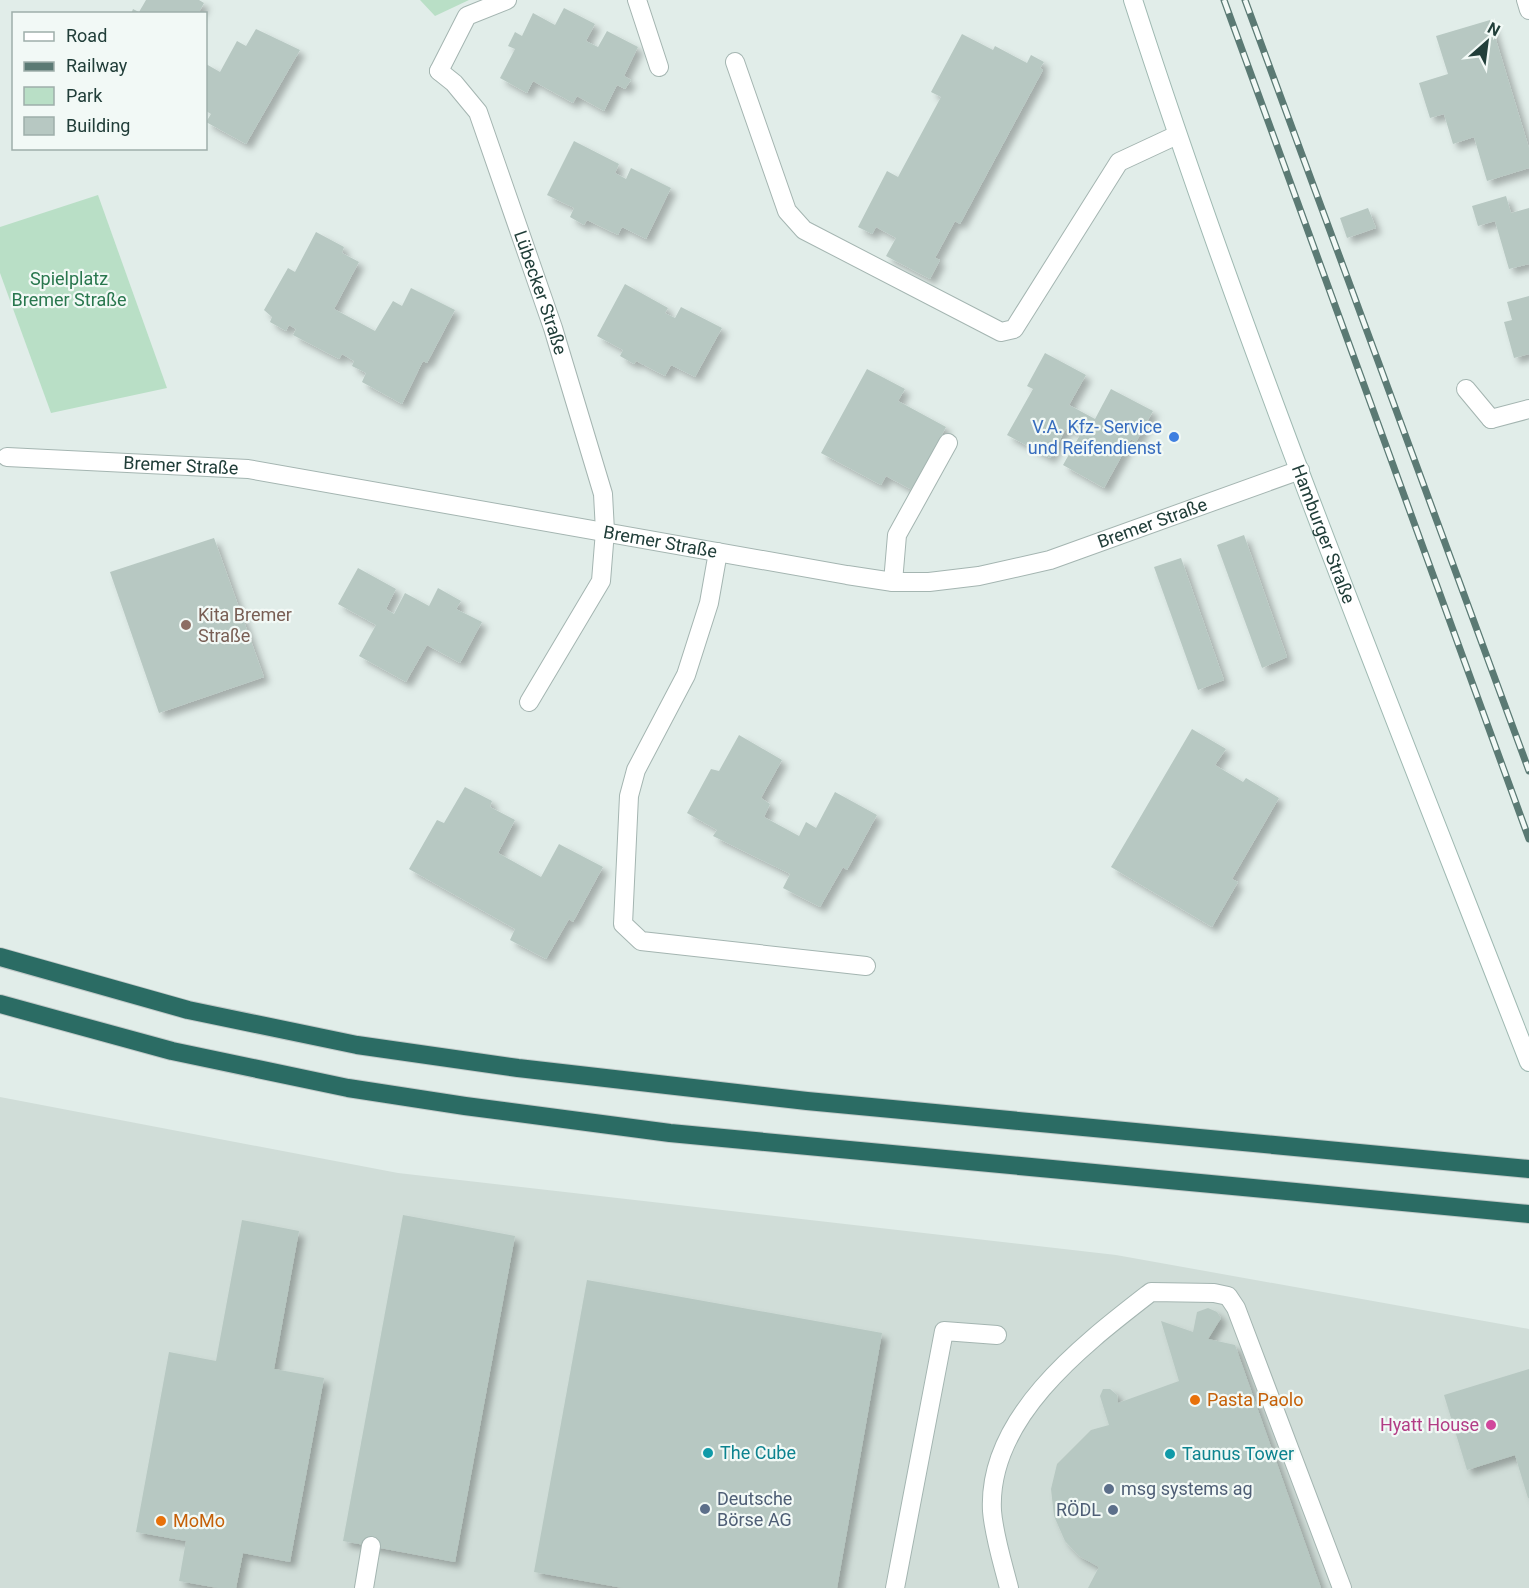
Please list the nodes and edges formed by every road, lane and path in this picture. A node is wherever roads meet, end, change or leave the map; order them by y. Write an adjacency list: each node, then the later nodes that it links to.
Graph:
1 (507, 0): 14 (street, Lübecker Straße)
2 (637, 0): 7 (street)
3 (1133, 0): 8 (street, Hamburger Straße)
4 (1526, 0): 5 (street)
5 (1529, 10)
6 (735, 62): 8 (street)
7 (659, 67)
8 (1177, 135): 13 (street, Hamburger Straße)
9 (1466, 389): 10 (street)
10 (1529, 409)
11 (948, 443): 16 (street)
12 (7, 457): 14 (street, Bremer Straße)
13 (1300, 470): 16 (street, Bremer Straße); 21 (street, Hamburger Straße)
14 (605, 531): 15 (street, Bremer Straße); 17 (street, Lübecker Straße)
15 (718, 552): 16 (street, Bremer Straße); 19 (street)
16 (892, 582)
17 (529, 702)
18 (0, 957): 22 (highway)
19 (866, 966)
20 (0, 1004): 23 (highway)
21 (1529, 1062)
22 (1529, 1169)
23 (1529, 1214)
24 (997, 1335): 27 (street)
25 (371, 1546): 26 (street)
26 (364, 1588)
27 (895, 1588)
28 (1009, 1588): 29 (street)
29 (1342, 1588)

